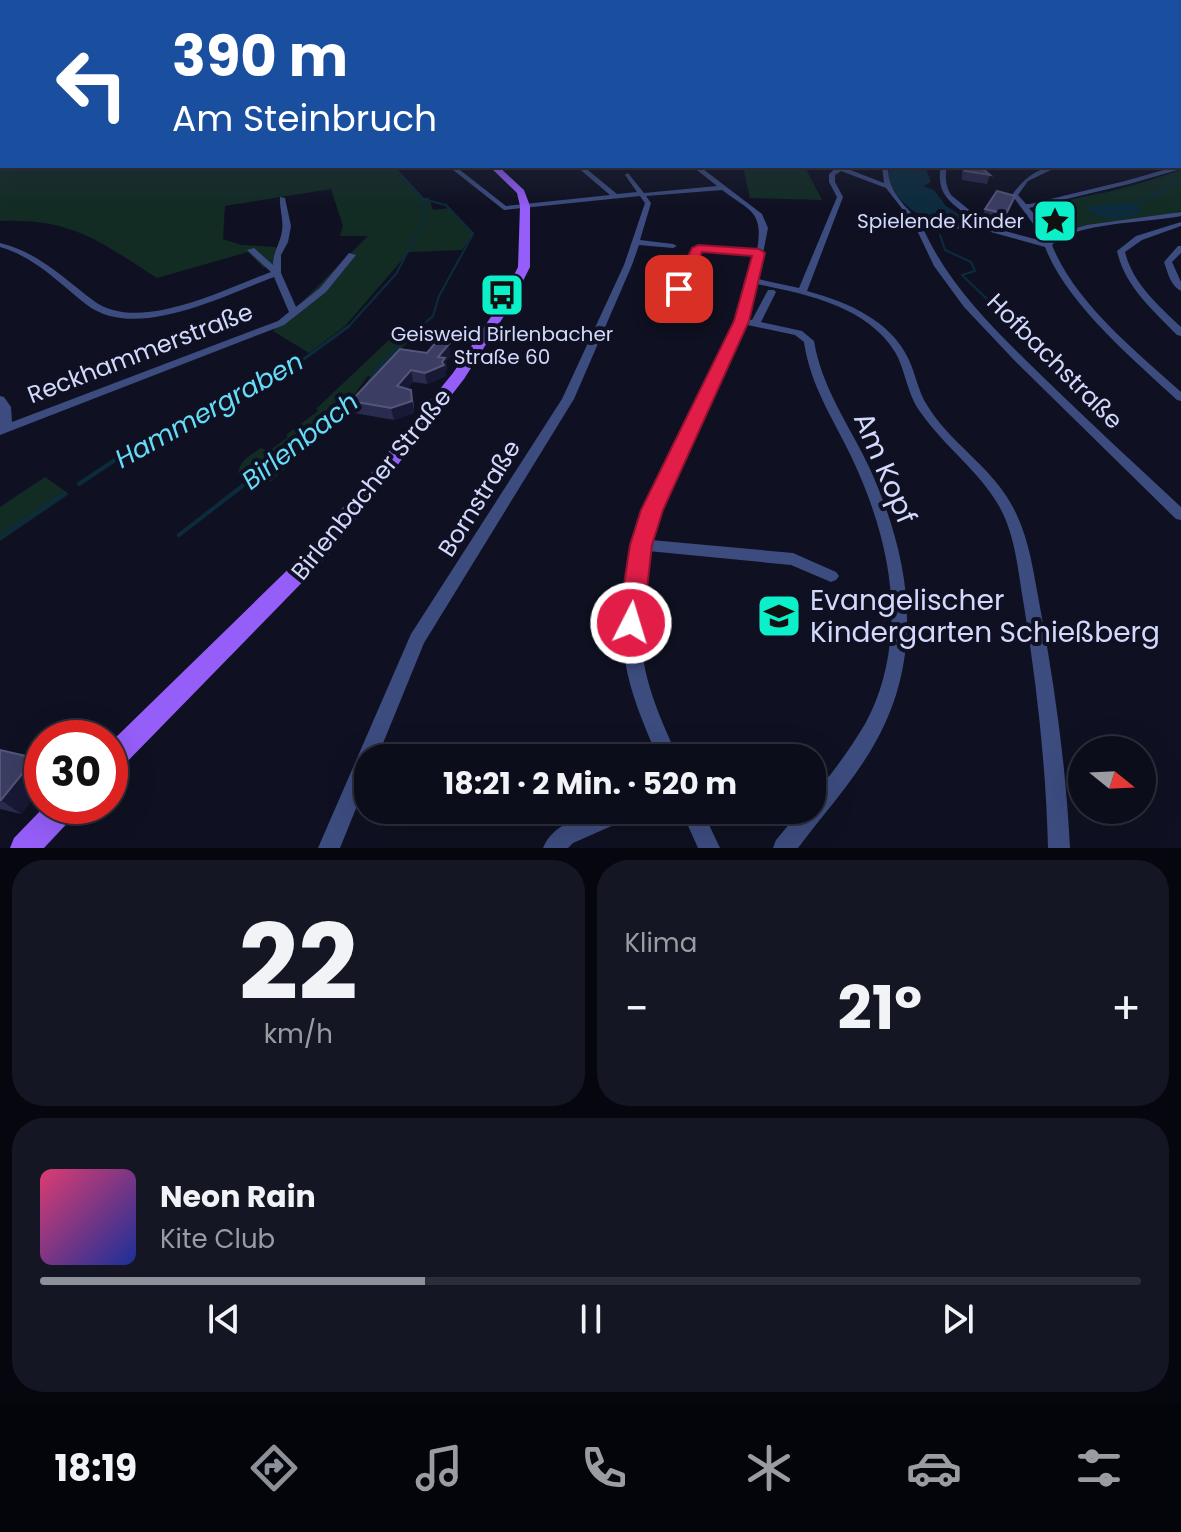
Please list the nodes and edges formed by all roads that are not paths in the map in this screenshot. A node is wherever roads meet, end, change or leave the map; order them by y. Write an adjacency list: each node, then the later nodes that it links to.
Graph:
1 (454, 168): 17 (street)
2 (495, 168): 17 (main road)
3 (581, 168): 14 (street)
4 (697, 168): 12 (street)
5 (837, 168): 11 (street); 34 (street)
6 (885, 168): 11 (street)
7 (943, 168): 20 (street)
8 (1052, 168): 16 (street)
9 (1178, 168): 16 (street)
10 (628, 175): 13 (street)
11 (888, 187): 19 (street, Hofbachstraße)
12 (720, 188): 13 (street); 28 (street)
13 (645, 194): 14 (street); 22 (street, Bornstraße)
14 (615, 196): 17 (street)
15 (282, 198): 30 (street)
16 (1021, 204): 21 (street)
17 (525, 206): 45 (main road, Birlenbacher Straße)
18 (1179, 219): 21 (street); 38 (street)
19 (917, 223): 20 (street); 42 (street, Hofbachstraße)
20 (987, 229): 24 (street)
21 (1059, 233): 24 (street)
22 (635, 242): 25 (street); 52 (street, Bornstraße)
23 (0, 245): 30 (street)
24 (1048, 245): 39 (street)
25 (673, 246)
26 (1181, 248): 32 (street)
27 (251, 250): 30 (street)
28 (759, 253): 31 (street); 33 (street)
29 (352, 255): 36 (street, Reckhammerstraße)
30 (277, 273): 36 (street, Reckhammerstraße)
31 (753, 281): 34 (street); 37 (street)
32 (1181, 288)
33 (679, 289)
34 (803, 290): 55 (street)
35 (771, 292): 37 (street)
36 (294, 313): 41 (street, Reckhammerstraße)
37 (748, 322): 43 (street); 54 (street, Am Kopf)
38 (1181, 333)
39 (1181, 398)
40 (0, 399): 41 (street)
41 (3, 429)
42 (1181, 515)
43 (641, 545): 44 (street); 46 (street)
44 (831, 576)
45 (128, 743)
46 (662, 744)
47 (47, 824): 51 (main road)
48 (599, 824): 50 (street)
49 (698, 824): 53 (street)
50 (562, 844)
51 (24, 848)
52 (329, 848)
53 (709, 848)
54 (784, 848)
55 (1059, 848)

